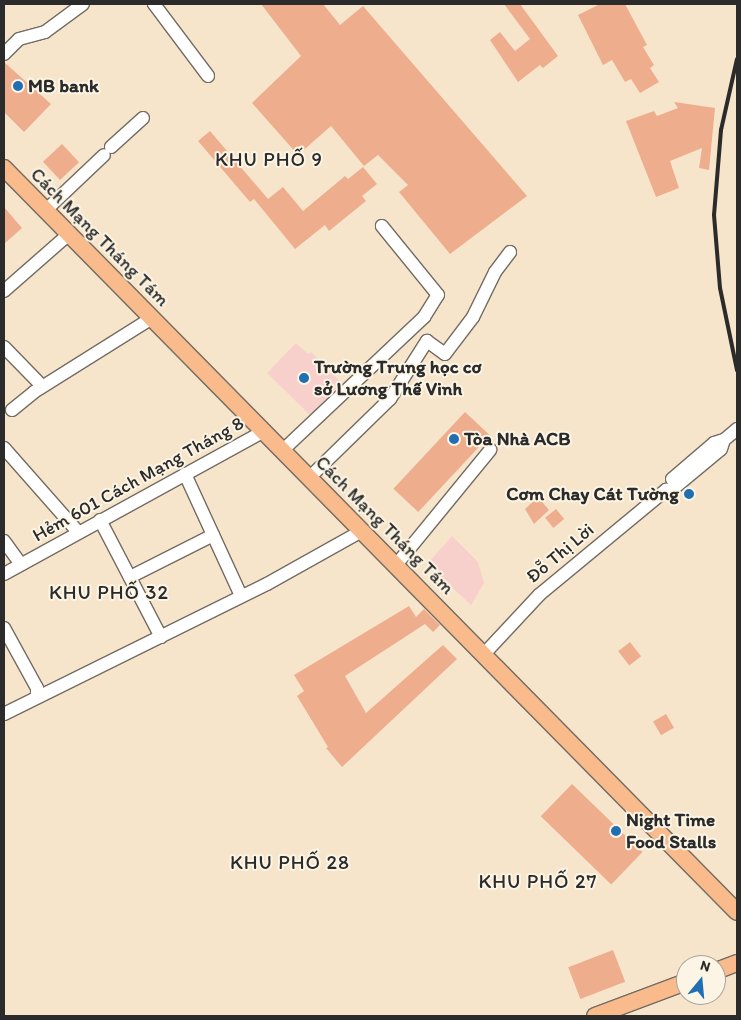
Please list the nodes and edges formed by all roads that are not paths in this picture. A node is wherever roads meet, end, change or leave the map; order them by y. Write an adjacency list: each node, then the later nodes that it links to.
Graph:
1 (82, 4): 3 (street)
2 (154, 4): 4 (street)
3 (4, 54)
4 (208, 76)
5 (143, 118): 7 (street)
6 (4, 168): 7 (main road, Cách Mạng Tháng Tám)
7 (45, 210): 9 (main road, Cách Mạng Tháng Tám)
8 (382, 226): 19 (street)
9 (69, 234): 11 (street); 12 (main road, Cách Mạng Tháng Tám)
10 (510, 252): 22 (street)
11 (4, 291)
12 (152, 318): 14 (street); 17 (main road, Cách Mạng Tháng Tám)
13 (4, 347): 14 (street)
14 (42, 386): 15 (street)
15 (12, 410)
16 (737, 429): 35 (street, Đỗ Thị Lời)
17 (264, 431): 19 (main road, Cách Mạng Tháng Tám); 21 (street, Hẻm 601 Cách Mạng Tháng 8)
18 (4, 448): 25 (street)
19 (283, 450): 22 (main road, Cách Mạng Tháng Tám)
20 (490, 450): 29 (street)
21 (185, 474): 23 (street, Hẻm 601 Cách Mạng Tháng 8); 26 (street)
22 (310, 477): 24 (main road, Cách Mạng Tháng Tám)
23 (100, 520): 25 (street, Hẻm 601 Cách Mạng Tháng 8); 31 (street)
24 (362, 531): 29 (main road, Cách Mạng Tháng Tám); 32 (street)
25 (78, 532): 28 (street, Hẻm 601 Cách Mạng Tháng 8)
26 (213, 535): 31 (street); 32 (street)
27 (4, 541): 28 (street)
28 (20, 564): 30 (street, Hẻm 601 Cách Mạng Tháng 8)
29 (396, 565): 35 (main road, Cách Mạng Tháng Tám)
30 (4, 574)
31 (130, 577): 34 (street)
32 (241, 596): 34 (street)
33 (4, 628): 36 (street)
34 (161, 637): 36 (street)
35 (485, 653): 38 (main road, Cách Mạng Tháng Tám)
36 (37, 695): 37 (street)
37 (4, 714)
38 (737, 912)
39 (676, 986): 40 (main road)
40 (595, 1016)

